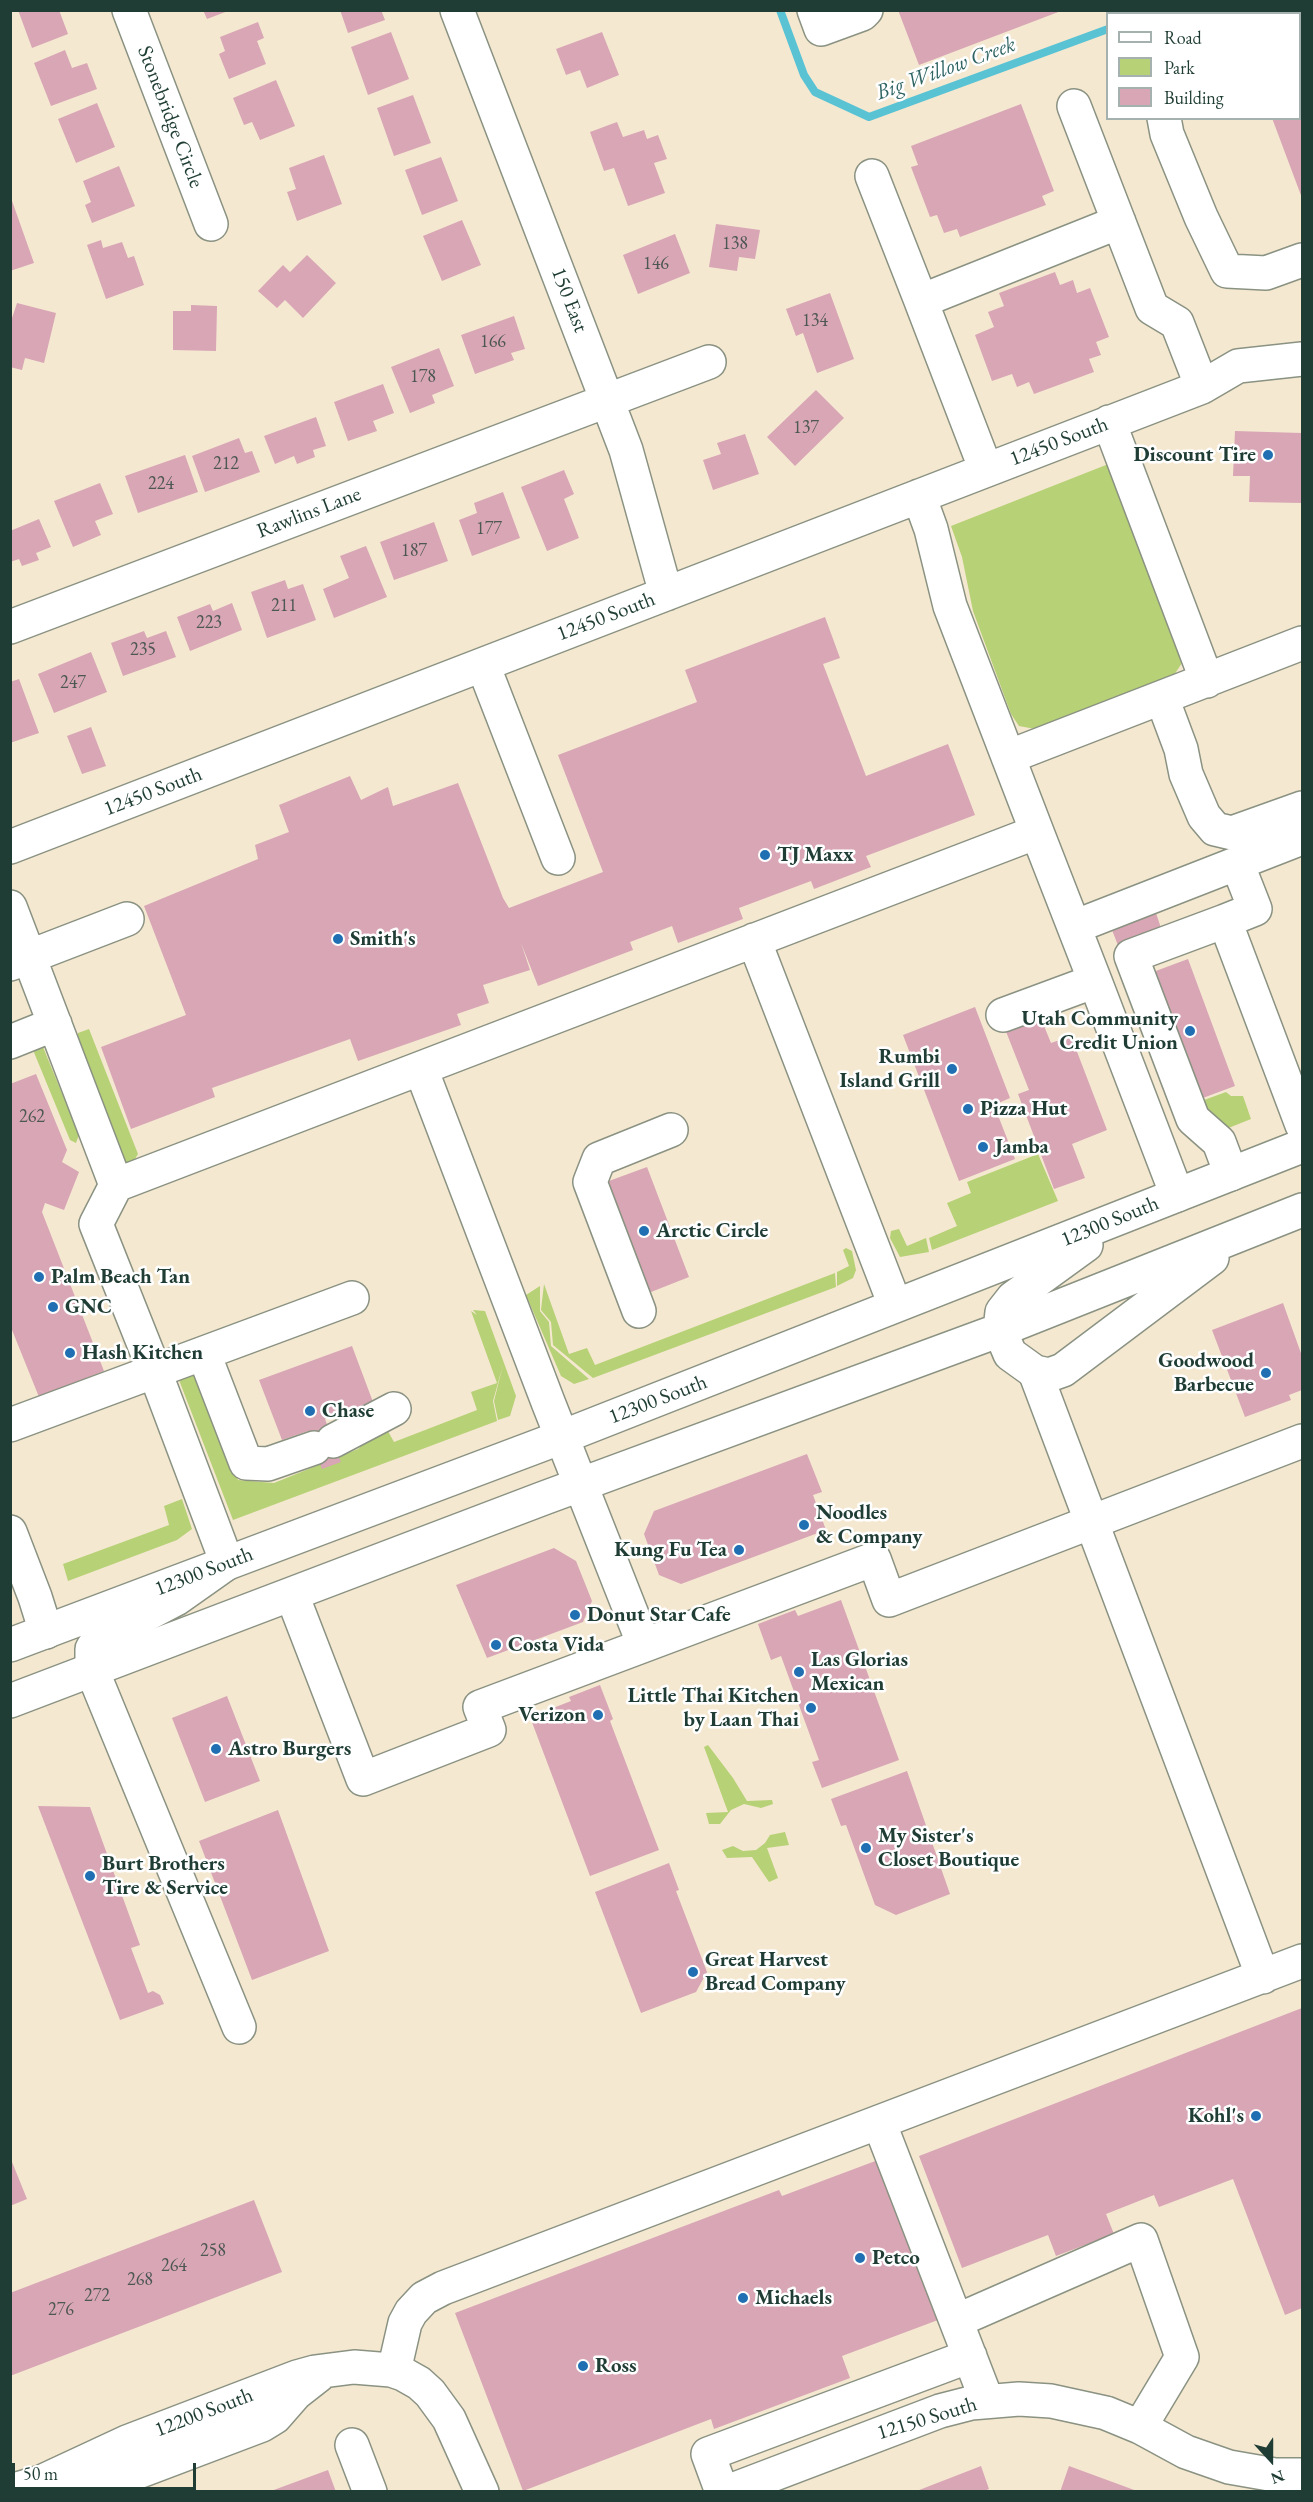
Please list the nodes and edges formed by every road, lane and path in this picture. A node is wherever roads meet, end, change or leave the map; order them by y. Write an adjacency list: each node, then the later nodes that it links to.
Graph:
1 (129, 10): 9 (street, Stonebridge Circle)
2 (458, 10): 16 (street, 150 East)
3 (814, 10): 4 (street)
4 (866, 10)
5 (1074, 106): 8 (street)
6 (1164, 120): 10 (street)
7 (872, 176): 11 (street)
8 (1119, 222): 11 (street); 15 (street)
9 (211, 224)
10 (1302, 260)
11 (921, 301): 18 (street)
12 (1302, 360): 15 (street, 12450 South)
13 (709, 362): 16 (street, Rawlins Lane)
14 (1302, 380): 15 (street, 12450 South)
15 (1202, 387): 17 (street, 12450 South)
16 (608, 400): 20 (street, 150 East); 21 (street, Rawlins Lane)
17 (1109, 422): 18 (street, 12450 South); 24 (street)
18 (986, 470): 19 (street, 12450 South)
19 (919, 496): 20 (street, 12450 South); 26 (street)
20 (666, 594): 23 (street, 12450 South)
21 (10, 627)
22 (1302, 643): 24 (street)
23 (483, 665): 30 (street, 12450 South); 31 (street)
24 (1207, 681): 25 (street)
25 (1162, 698): 26 (street); 27 (street)
26 (1008, 757): 28 (street)
27 (1302, 808)
28 (1036, 832): 36 (street); 37 (street)
29 (1302, 838): 32 (street)
30 (10, 847)
31 (558, 858)
32 (1237, 863): 35 (street); 36 (street)
33 (10, 907): 38 (street)
34 (127, 919): 38 (street)
35 (1224, 921): 44 (street); 47 (street)
36 (1074, 927): 39 (street)
37 (754, 940): 43 (street); 54 (street)
38 (20, 960): 41 (street)
39 (1095, 981): 40 (street); 49 (street)
40 (1003, 1015)
41 (55, 1024): 42 (street); 48 (street)
42 (10, 1042)
43 (421, 1069): 48 (street); 62 (street)
44 (1302, 1125)
45 (671, 1130): 55 (street)
46 (1302, 1146): 47 (street, 12300 South)
47 (1231, 1174): 49 (street, 12300 South)
48 (116, 1185): 58 (street)
49 (1177, 1195): 51 (street, 12300 South)
50 (1302, 1210): 52 (street)
51 (1123, 1218): 54 (street, 12300 South); 56 (street)
52 (1244, 1233): 56 (street); 59 (street)
53 (352, 1298): 57 (street)
54 (895, 1305): 62 (street, 12300 South)
55 (639, 1311)
56 (1000, 1330): 59 (street); 64 (street)
57 (204, 1354): 58 (street); 60 (street)
58 (155, 1372): 61 (street); 67 (street)
59 (1035, 1372): 65 (street)
60 (394, 1409)
61 (10, 1425)
62 (562, 1437): 64 (street); 67 (street, 12300 South)
63 (1302, 1441): 65 (street)
64 (581, 1484): 68 (street); 71 (street)
65 (1091, 1522): 71 (street); 75 (street)
66 (10, 1532): 69 (street)
67 (227, 1563): 69 (street, 12300 South); 72 (street)
68 (292, 1595): 71 (street); 72 (street)
69 (46, 1632): 70 (street, 12300 South)
70 (10, 1645)
71 (644, 1645)
72 (92, 1670): 73 (street); 76 (street)
73 (10, 1701)
74 (1302, 1961): 75 (street)
75 (1263, 1977): 77 (street)
76 (239, 2027)
77 (879, 2122): 78 (street); 81 (street)
78 (956, 2321): 79 (street); 83 (street)
79 (970, 2356): 82 (street); 90 (street)
80 (334, 2369): 81 (street, 12200 South); 86 (street, 12200 South); 87 (street, 12200 South)
81 (402, 2374): 89 (street)
82 (987, 2401): 83 (street, 12150 South); 91 (street, 12150 South)
83 (1140, 2427): 85 (street, 12150 South)
84 (352, 2445): 88 (street)
85 (1302, 2475)
86 (10, 2491)
87 (85, 2492)
88 (370, 2492)
89 (482, 2492)
90 (722, 2492)
91 (727, 2492)

